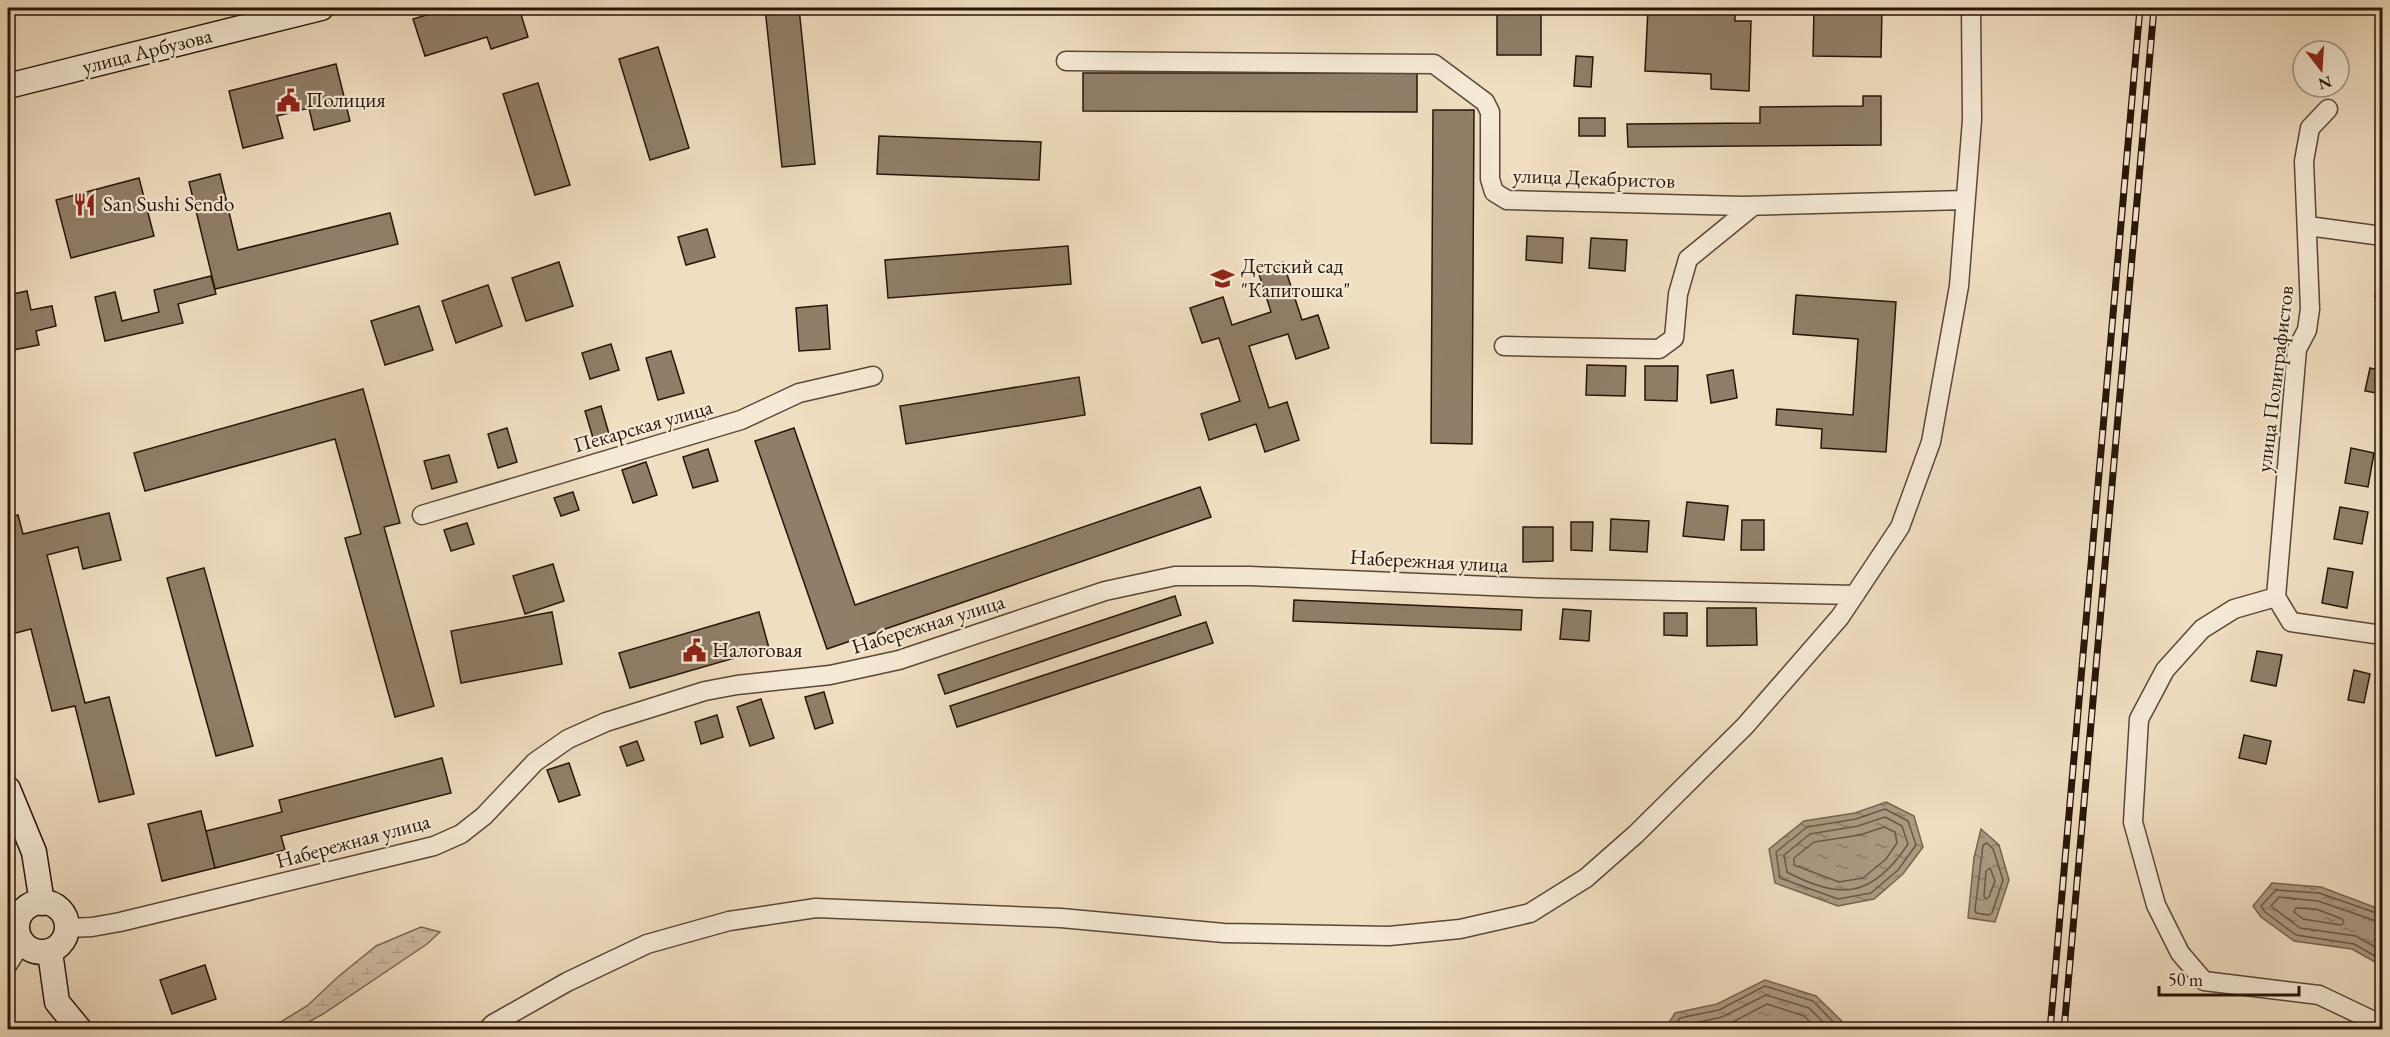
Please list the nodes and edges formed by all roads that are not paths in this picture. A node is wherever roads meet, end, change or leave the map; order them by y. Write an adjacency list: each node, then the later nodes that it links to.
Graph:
1 (321, 8): 4 (street, улица Арбузова)
2 (1971, 8): 6 (street)
3 (1066, 61): 7 (street, улица Декабристов)
4 (8, 86)
5 (2328, 109): 8 (street, улица Полиграфистов)
6 (1965, 200): 7 (street, улица Декабристов); 13 (street)
7 (1754, 206): 10 (street)
8 (2308, 226): 9 (street); 14 (street, улица Полиграфистов)
9 (2382, 236)
10 (1504, 346)
11 (873, 376): 12 (street, Пекарская улица)
12 (422, 514)
13 (1855, 595): 18 (street, Набережная улица); 24 (street)
14 (2276, 597): 15 (street); 22 (street)
15 (2382, 635)
16 (8, 789): 17 (street)
17 (42, 903): 18 (street); 19 (street)
18 (66, 928): 20 (street)
19 (22, 942): 20 (street); 21 (street)
20 (50, 952): 23 (street)
21 (8, 964)
22 (2382, 1026)
23 (80, 1029)
24 (488, 1029)

